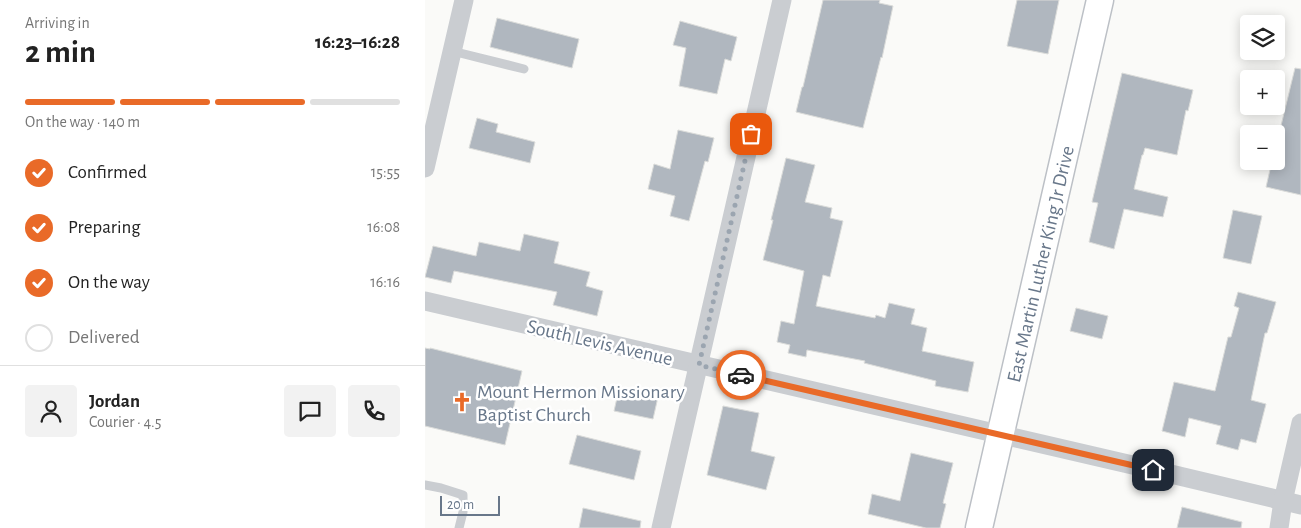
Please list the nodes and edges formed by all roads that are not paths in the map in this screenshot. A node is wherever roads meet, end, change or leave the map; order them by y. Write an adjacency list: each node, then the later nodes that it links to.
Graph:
1 (463, 0): 4 (street)
2 (782, 0): 8 (street)
3 (1100, 0): 10 (street, East Martin Luther King Jr Drive)
4 (452, 52): 5 (lane); 6 (street)
5 (524, 69)
6 (425, 168)
7 (425, 301): 8 (street, South Levis Avenue)
8 (699, 365): 10 (street, South Levis Avenue); 15 (street)
9 (1301, 423): 12 (street)
10 (1001, 435): 12 (street, South Levis Avenue); 16 (street, East Martin Luther King Jr Drive)
11 (425, 485): 14 (lane)
12 (1283, 501): 13 (street, South Levis Avenue); 17 (street)
13 (1301, 505)
14 (459, 528)
15 (661, 528)
16 (979, 528)
17 (1279, 528)

